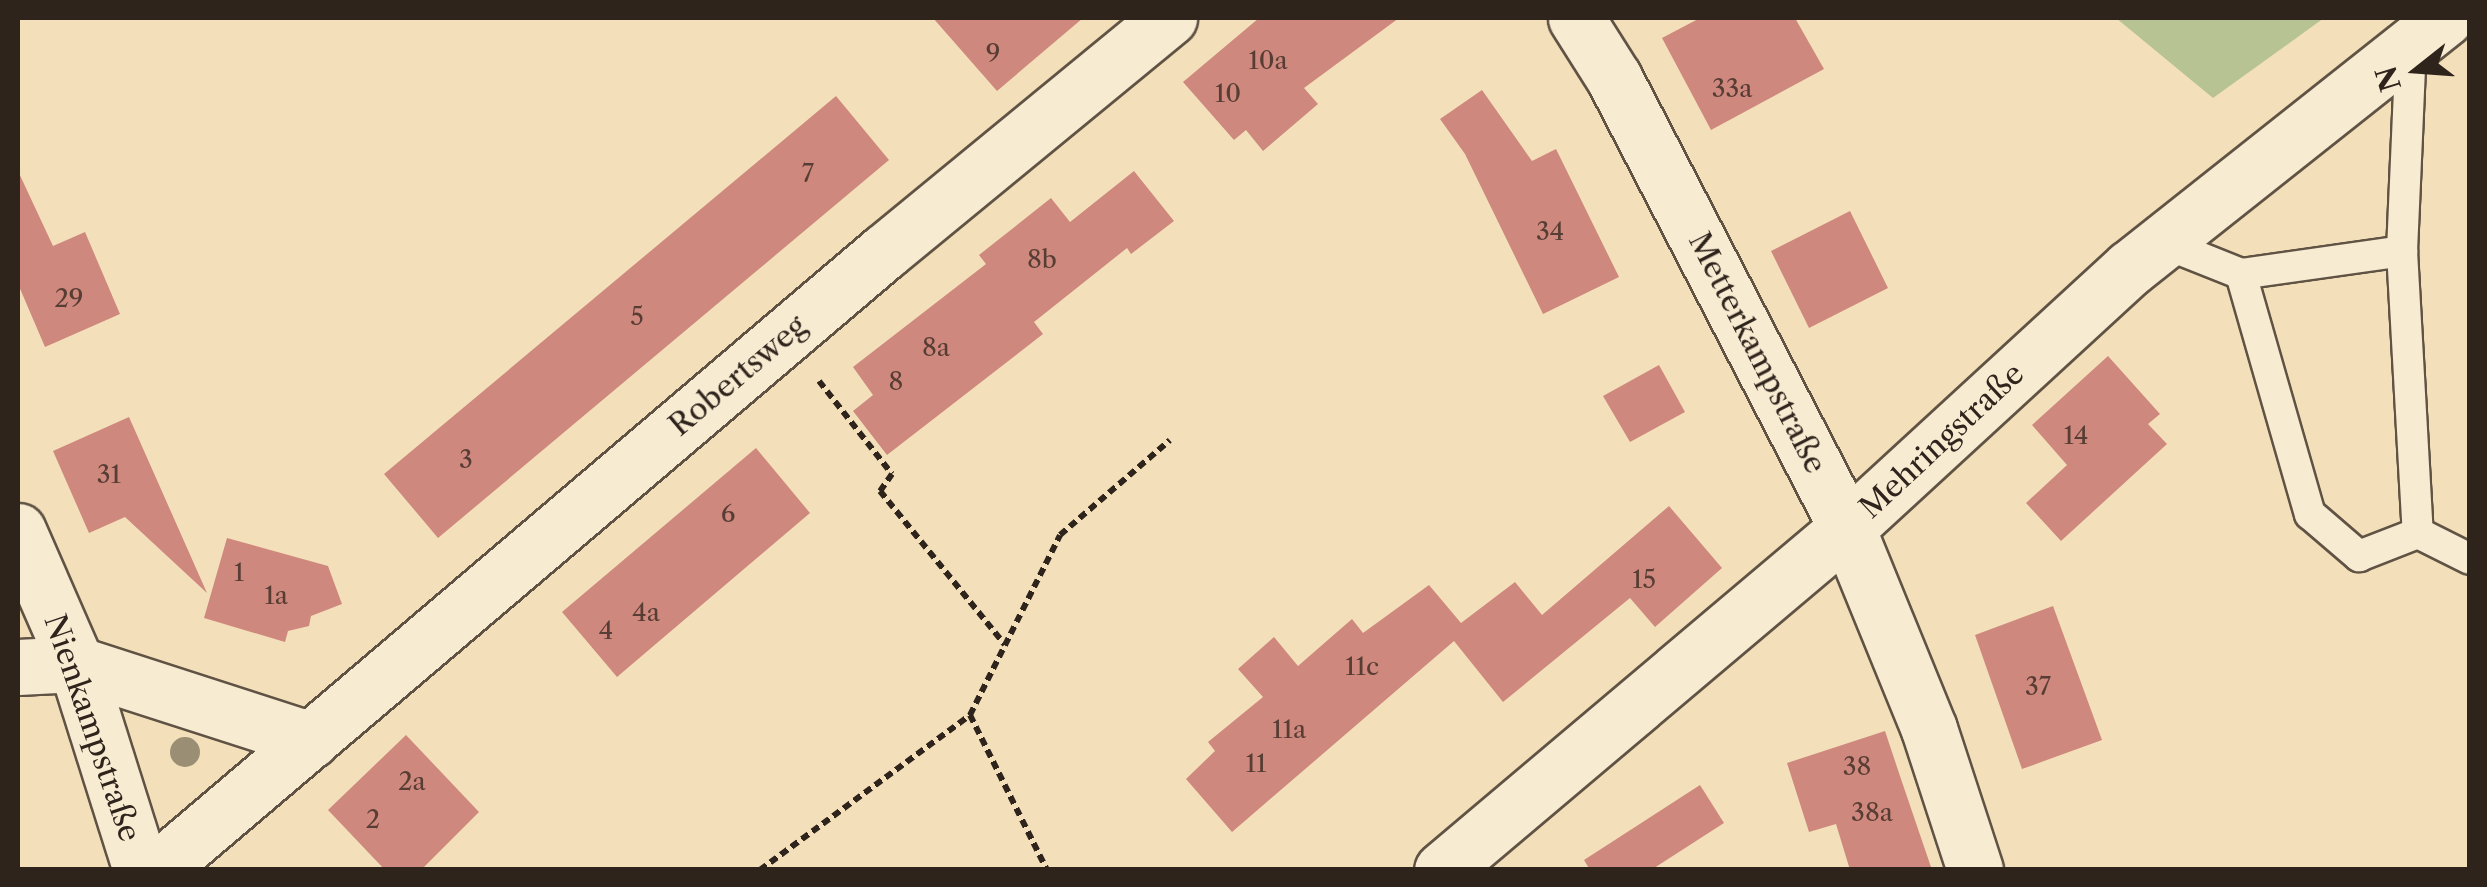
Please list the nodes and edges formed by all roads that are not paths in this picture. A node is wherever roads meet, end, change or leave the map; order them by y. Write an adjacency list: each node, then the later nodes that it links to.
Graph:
1 (1169, 18): 13 (street, Robertsweg)
2 (1576, 18): 7 (street, Metterkampstraße)
3 (2428, 30): 4 (street, Mehringstraße); 5 (lane)
4 (2161, 242): 6 (lane); 7 (street, Mehringstraße)
5 (2402, 251): 6 (lane); 9 (lane)
6 (2241, 274): 9 (lane)
7 (1847, 528): 16 (street, Mehringstraße); 17 (street, Metterkampstraße)
8 (18, 531): 11 (street, Nienkampstraße)
9 (2418, 532): 10 (lane)
10 (2470, 559)
11 (76, 664): 12 (street); 13 (street); 14 (street, Nienkampstraße)
12 (18, 667)
13 (310, 740): 15 (street, Robertsweg)
14 (142, 870)
15 (158, 870)
16 (1442, 870)
17 (1975, 870)

